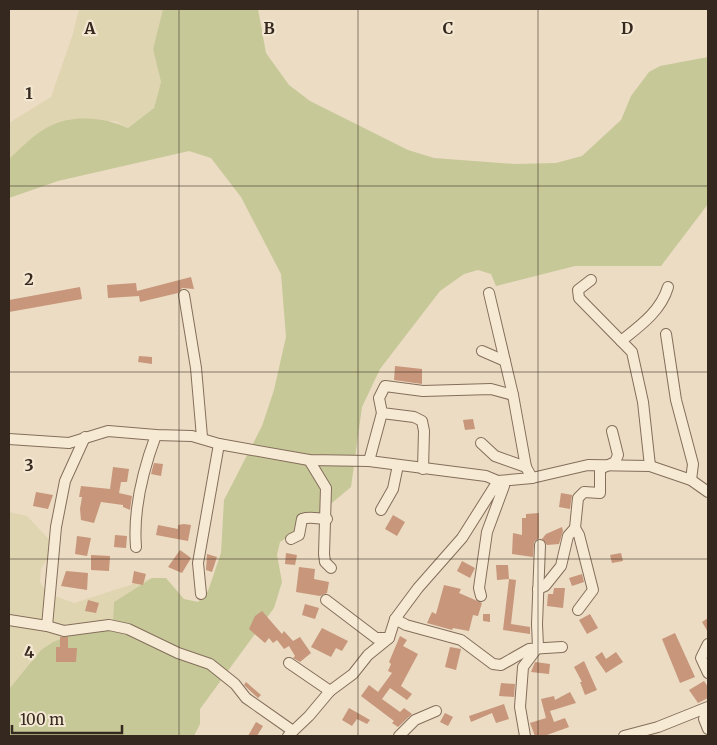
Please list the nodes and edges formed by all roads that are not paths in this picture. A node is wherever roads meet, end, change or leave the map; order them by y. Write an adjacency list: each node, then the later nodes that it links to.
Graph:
1 (590, 280): 6 (street)
2 (668, 287): 6 (street)
3 (489, 293): 8 (street)
4 (184, 295): 14 (street)
5 (666, 334): 26 (street)
6 (621, 341): 22 (street)
7 (482, 352): 8 (street)
8 (505, 361): 9 (street)
9 (513, 395): 10 (street); 23 (street)
10 (382, 413): 19 (street); 24 (street)
11 (612, 431): 21 (street)
12 (156, 435): 13 (street); 14 (street); 34 (street)
13 (86, 437): 15 (street); 43 (street)
14 (202, 437): 17 (street)
15 (9, 439)
16 (481, 443): 23 (street)
17 (219, 444): 18 (street); 37 (street)
18 (309, 460): 19 (street); 30 (street)
19 (369, 461): 20 (street)
20 (398, 465): 24 (street); 29 (street)
21 (608, 466): 22 (street); 25 (street); 31 (street)
22 (650, 466): 26 (street)
23 (526, 467): 25 (street)
24 (424, 469): 27 (street)
25 (532, 478): 27 (street)
26 (691, 480): 28 (street)
27 (498, 481): 38 (street); 41 (street)
28 (708, 492)
29 (381, 510)
30 (327, 519): 32 (street); 35 (street)
31 (574, 528): 36 (street); 40 (street)
32 (291, 539)
33 (540, 545): 36 (street)
34 (136, 547)
35 (331, 568)
36 (538, 589): 46 (street)
37 (201, 594)
38 (481, 596)
39 (326, 600): 44 (street)
40 (578, 610)
41 (395, 619): 44 (street); 46 (street)
42 (9, 620): 43 (street)
43 (47, 626): 54 (street)
44 (389, 638): 50 (street)
45 (708, 644): 49 (street)
46 (538, 647): 47 (street); 56 (street)
47 (562, 647)
48 (289, 664): 50 (street)
49 (708, 673)
50 (330, 691): 54 (street)
51 (708, 708): 53 (street); 57 (street)
52 (436, 711): 55 (street)
53 (708, 729)
54 (290, 734)
55 (399, 736)
56 (525, 736)
57 (624, 736)

